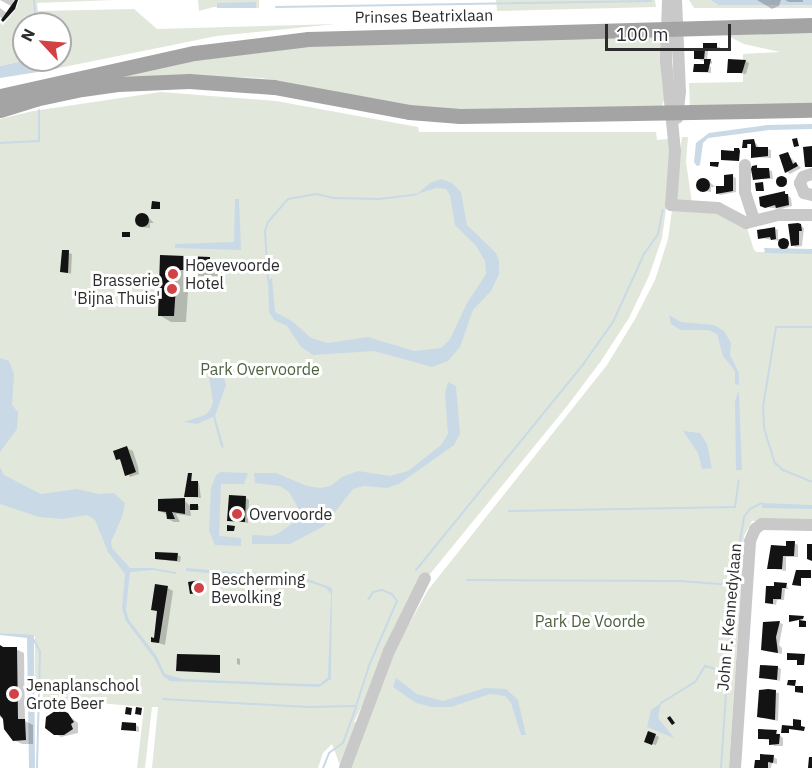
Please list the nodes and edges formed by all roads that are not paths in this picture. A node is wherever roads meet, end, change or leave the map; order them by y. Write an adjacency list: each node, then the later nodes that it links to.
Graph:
1 (668, 0): 4 (street)
2 (676, 0): 4 (street)
3 (812, 25): 4 (main road, Prinses Beatrixlaan)
4 (672, 28): 5 (main road, Prinses Beatrixlaan); 9 (street)
5 (42, 92): 6 (main road); 7 (main road); 9 (main road)
6 (0, 96)
7 (0, 110)
8 (812, 110): 9 (main road)
9 (675, 118): 14 (street)
10 (745, 165): 14 (street)
11 (812, 174): 12 (street)
12 (810, 195): 13 (street)
13 (809, 215): 14 (street)
14 (754, 220)
15 (812, 525): 18 (street, John F. Kennedylaan)
16 (425, 578): 17 (street)
17 (345, 768)
18 (735, 768)

